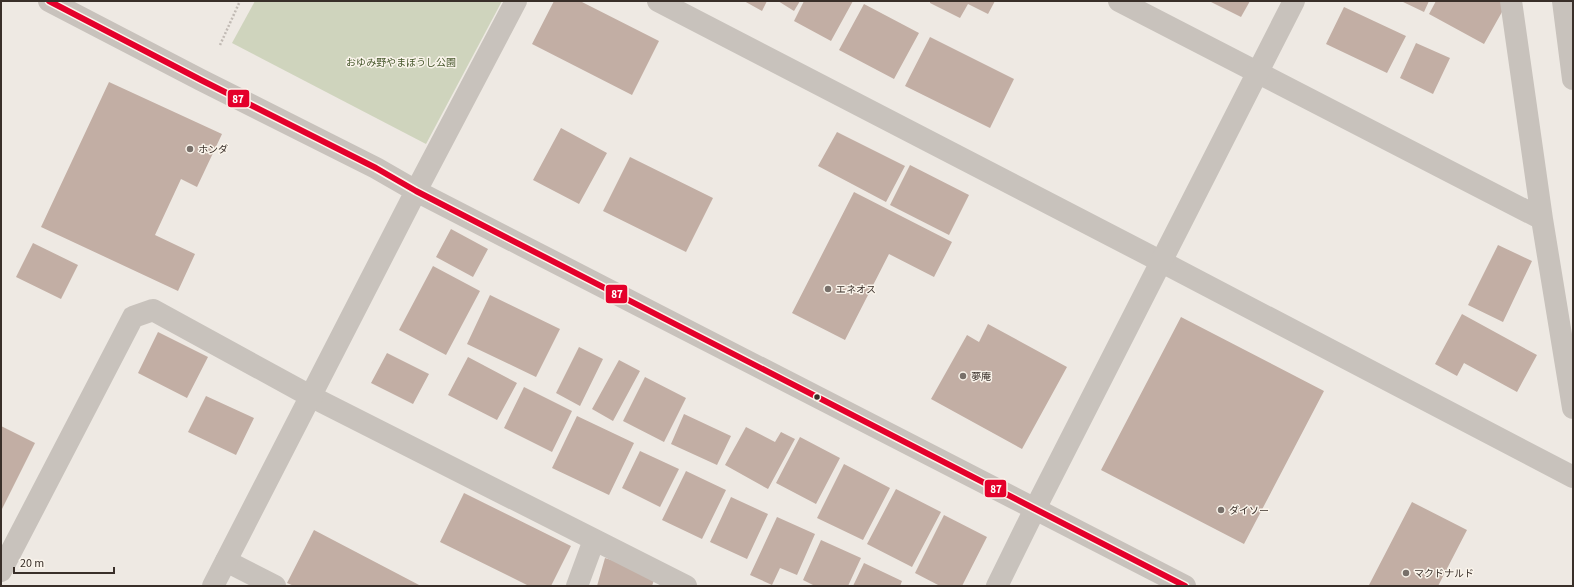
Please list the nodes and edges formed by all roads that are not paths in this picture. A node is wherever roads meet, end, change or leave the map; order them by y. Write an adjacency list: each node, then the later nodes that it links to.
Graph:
1 (49, 1): 10 (street)
2 (516, 1): 10 (street)
3 (658, 1): 12 (street)
4 (1119, 1): 8 (street)
5 (1294, 1): 8 (street)
6 (1511, 1): 11 (street)
7 (1563, 1): 9 (street)
8 (1257, 73): 11 (street); 12 (street)
9 (1573, 79)
10 (416, 191): 13 (street); 16 (street)
11 (1542, 219): 14 (street)
12 (1162, 262): 15 (street); 16 (street)
13 (312, 397): 17 (street); 18 (street); 19 (street)
14 (1573, 408)
15 (1573, 477)
16 (1035, 509): 24 (street); 25 (street)
17 (594, 540): 22 (street); 23 (street)
18 (226, 562): 20 (street); 21 (street)
19 (1, 571)
20 (214, 586)
21 (275, 586)
22 (577, 586)
23 (686, 586)
24 (997, 586)
25 (1185, 586)

